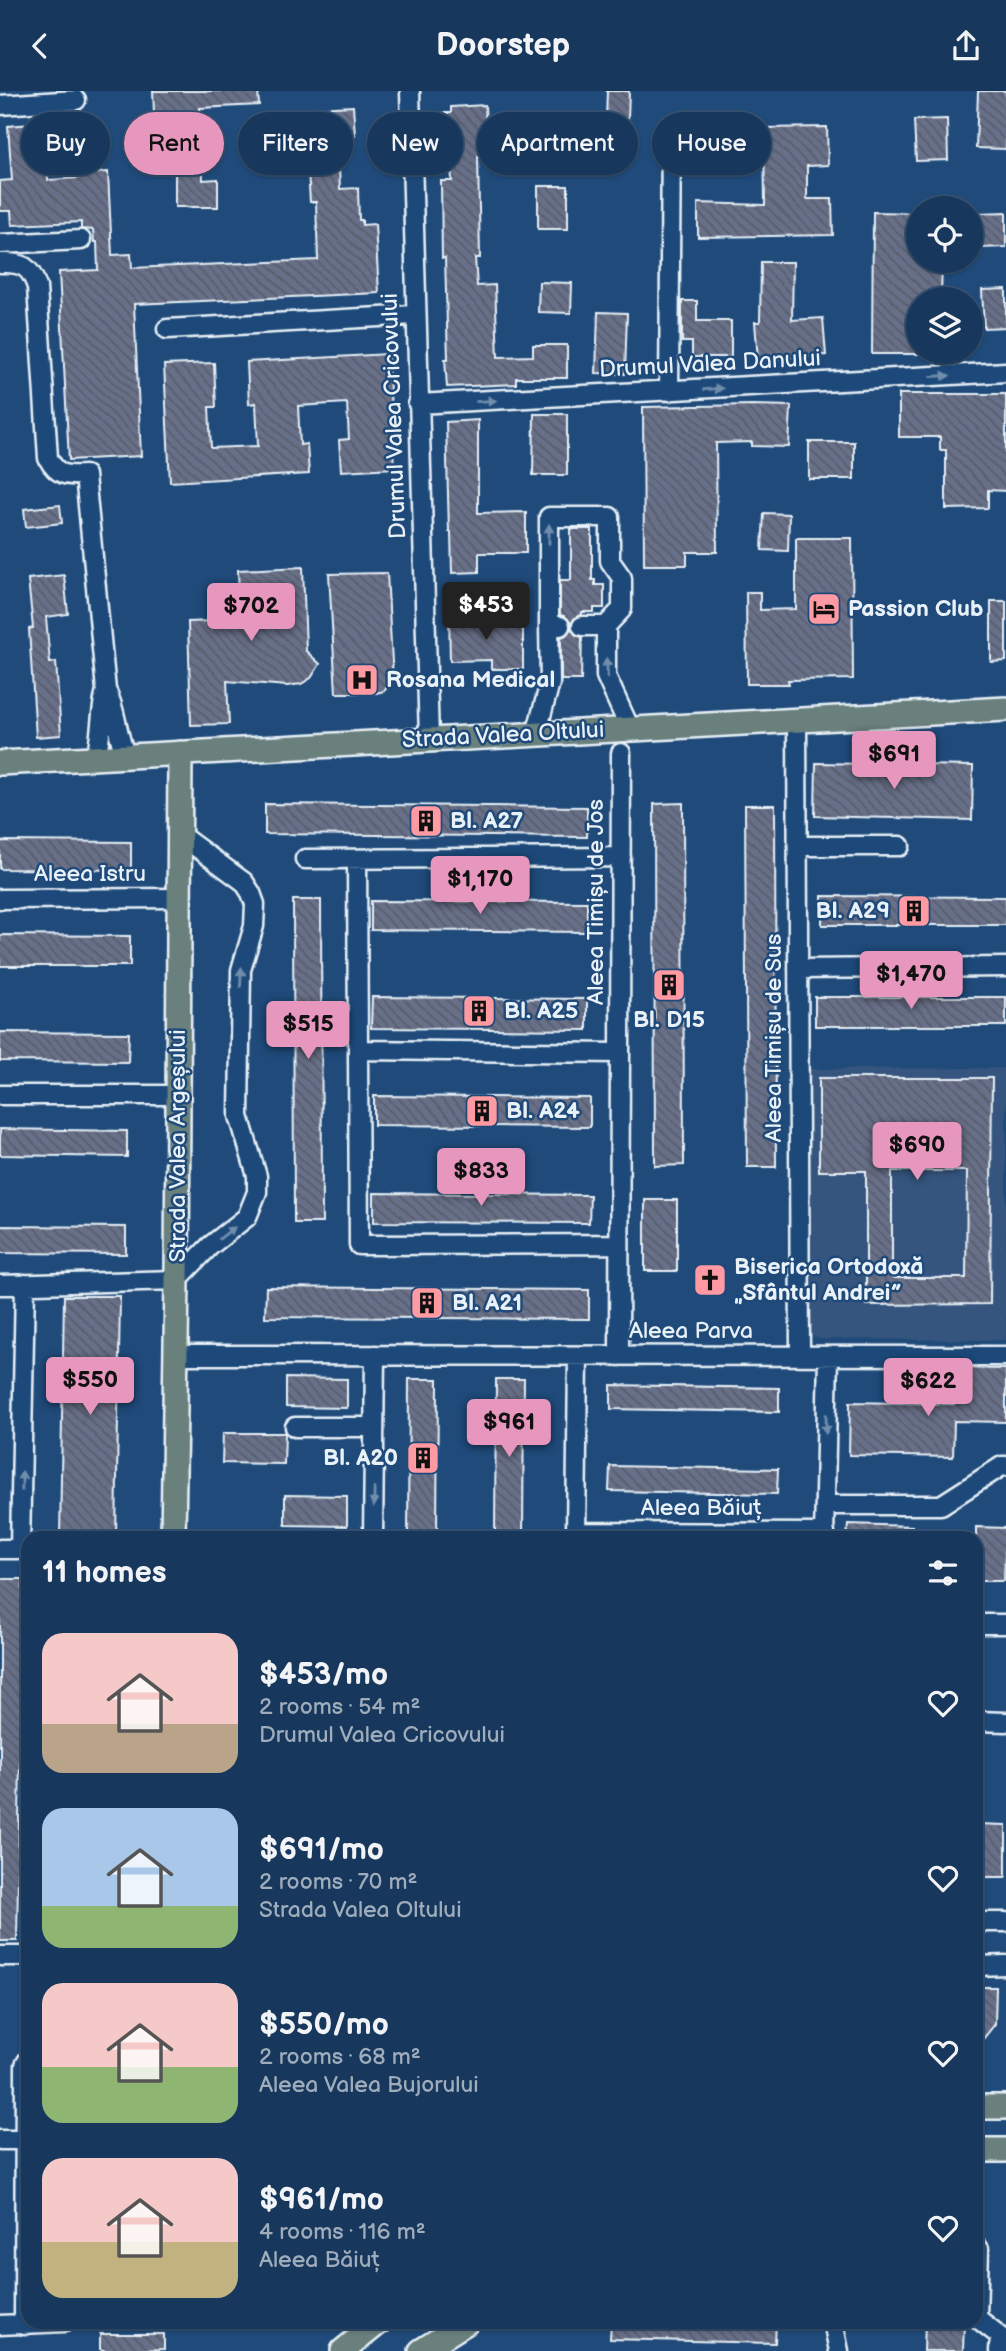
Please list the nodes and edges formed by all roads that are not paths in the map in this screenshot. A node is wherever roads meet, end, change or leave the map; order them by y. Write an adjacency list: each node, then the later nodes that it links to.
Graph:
1 (410, 91): 8 (street, Drumul Valea Cricovului)
2 (76, 100): 3 (street)
3 (0, 105)
4 (671, 175): 11 (street)
5 (81, 240): 6 (street)
6 (0, 244)
7 (0, 263): 15 (street)
8 (415, 315): 9 (street); 12 (street, Drumul Valea Cricovului)
9 (167, 329)
10 (1006, 372): 11 (street, Drumul Valea Danului, one-way to 10)
11 (668, 391): 12 (street, Drumul Valea Danului, one-way to 11)
12 (418, 404): 20 (street, Drumul Valea Cricovului)
13 (582, 626): 14 (street)
14 (606, 626): 18 (street, one-way to 14); 19 (street, one-way to 14)
15 (106, 690): 23 (street); 24 (street)
16 (1006, 709): 17 (main road, Strada Valea Oltului)
17 (797, 720): 18 (main road, Strada Valea Oltului); 27 (street, Aleea Timișu de Sus)
18 (630, 729): 19 (main road, Strada Valea Oltului)
19 (536, 734): 20 (main road, Strada Valea Oltului)
20 (429, 739): 21 (main road, Strada Valea Oltului)
21 (180, 753): 23 (main road, Strada Valea Oltului); 26 (main road, Strada Valea Argeșului)
22 (621, 753): 29 (street, Aleea Timișu de Jos)
23 (127, 756): 24 (main road, Strada Valea Oltului)
24 (96, 757): 25 (main road, Strada Valea Oltului)
25 (0, 762)
26 (180, 835): 32 (main road, Strada Valea Argeșului); 41 (street, one-way to 26)
27 (797, 846): 28 (street); 35 (street, Aleea Timișu de Sus)
28 (900, 846)
29 (621, 857): 31 (street); 37 (street, Aleea Timișu de Jos)
30 (305, 859): 31 (street)
31 (357, 859): 36 (street)
32 (180, 898): 33 (street, Aleea Istru); 39 (main road, Strada Valea Argeșului)
33 (0, 899)
34 (1006, 967): 35 (street)
35 (798, 969): 48 (street, Aleea Timișu de Sus)
36 (358, 1050): 37 (street); 40 (street)
37 (620, 1052): 40 (street, Aleea Timișu de Jos)
38 (0, 1095): 39 (street)
39 (179, 1095): 41 (main road, Strada Valea Argeșului)
40 (619, 1244): 47 (street, Aleea Timișu de Jos)
41 (177, 1280): 42 (street); 44 (main road, Strada Valea Argeșului)
42 (25, 1284): 43 (street); 55 (street, one-way to 42)
43 (0, 1285)
44 (176, 1355): 45 (street, Aleea Parva); 56 (main road, Strada Valea Argeșului)
45 (375, 1355): 46 (street, Aleea Parva); 52 (street)
46 (578, 1356): 47 (street, Aleea Parva); 58 (street, Aleea Băiuț)
47 (619, 1356): 48 (street, Aleea Parva)
48 (800, 1356): 49 (street, Aleea Parva)
49 (828, 1356): 50 (street, Aleea Parva); 54 (street, one-way to 54)
50 (1006, 1356)
51 (295, 1427): 52 (street)
52 (374, 1427): 57 (street, one-way to 57)
53 (1006, 1466): 54 (street)
54 (825, 1504): 59 (street)
55 (24, 1531)
56 (173, 1531)
57 (373, 1531)
58 (576, 1531)
59 (825, 1531)
60 (0, 1549): 61 (street)
61 (21, 1549)
62 (983, 1624): 63 (street)
63 (1006, 1624)
64 (983, 1721): 65 (street)
65 (1006, 1722)
66 (983, 1922): 67 (street)
67 (1006, 1922)
68 (0, 1956): 69 (street)
69 (21, 1956)
70 (1006, 1965): 71 (street)
71 (983, 1966)
72 (983, 2107): 73 (main road)
73 (1006, 2107)
74 (0, 2140): 75 (street)
75 (21, 2140)
76 (983, 2150): 77 (main road)
77 (1006, 2150)
78 (983, 2323): 87 (street)
79 (0, 2325): 80 (street)
80 (21, 2325)
81 (370, 2329): 84 (main road)
82 (456, 2329): 85 (main road)
83 (835, 2329): 86 (street)
84 (343, 2351)
85 (421, 2351)
86 (839, 2351)
87 (999, 2351)

